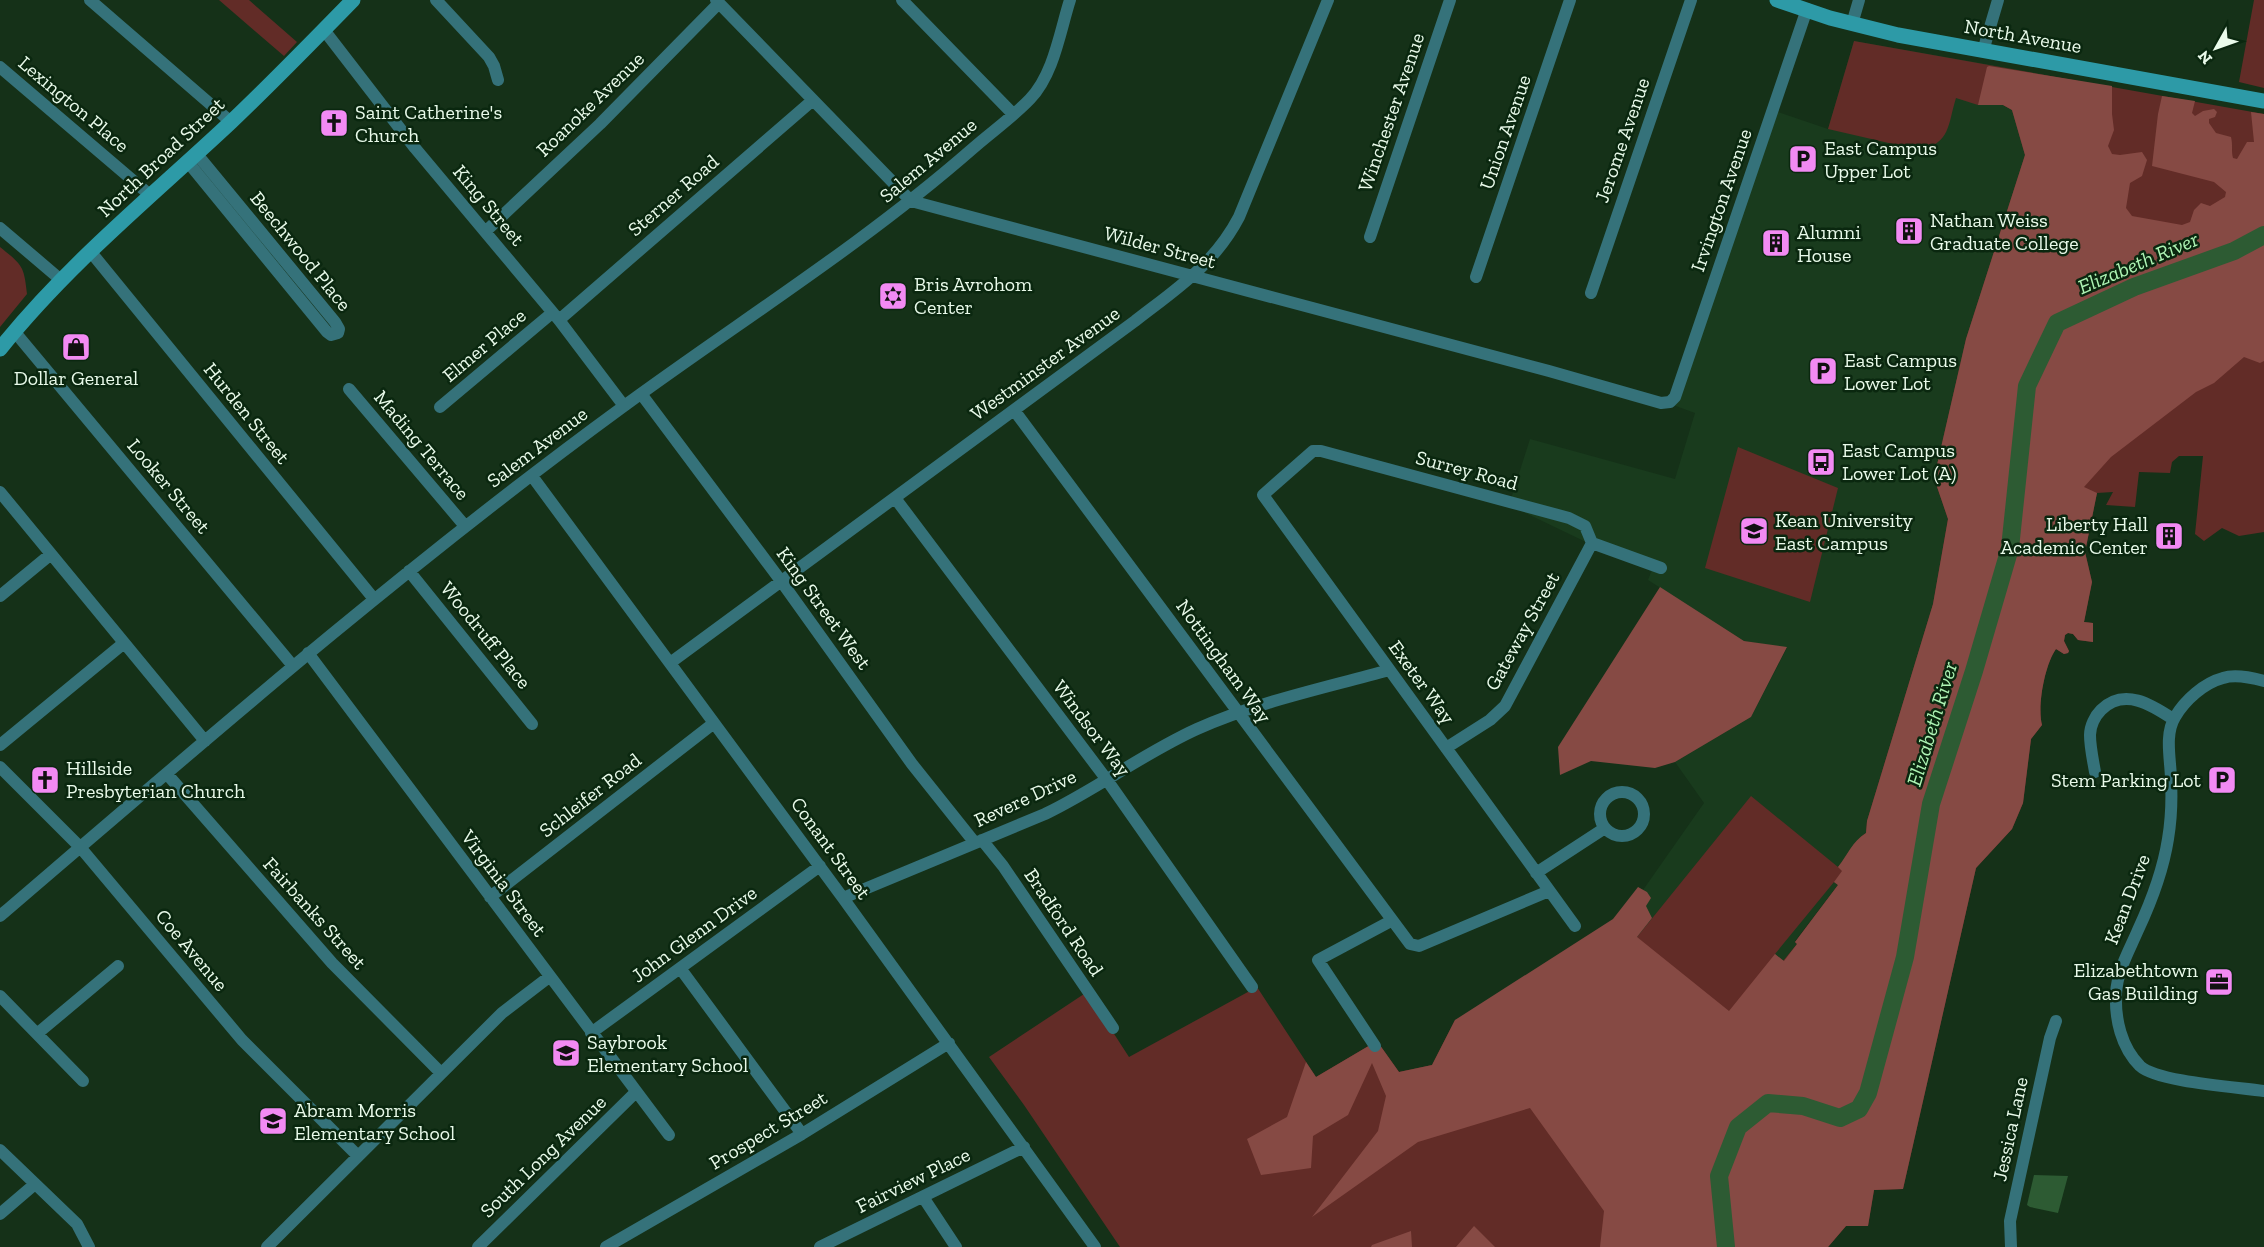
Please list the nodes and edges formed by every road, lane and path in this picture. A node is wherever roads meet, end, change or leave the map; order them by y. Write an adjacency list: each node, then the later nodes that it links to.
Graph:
1 (90, 0): 23 (street)
2 (354, 0): 16 (main road, North Broad Street)
3 (436, 0): 19 (street)
4 (902, 0): 22 (street)
5 (1070, 0): 22 (street, Salem Avenue)
6 (1328, 0): 31 (street, Westminster Avenue)
7 (1450, 0): 29 (street, Winchester Avenue)
8 (1570, 0): 32 (street, Union Avenue)
9 (1691, 0): 35 (street, Jerome Avenue)
10 (1778, 0): 14 (main road, North Avenue)
11 (1858, 0): 15 (street)
12 (1998, 0): 17 (street)
13 (718, 2): 20 (street); 28 (street, Roanoke Avenue)
14 (1807, 9): 15 (main road, North Avenue); 41 (street, Irvington Avenue)
15 (1852, 24): 17 (main road, North Avenue)
16 (324, 30): 23 (main road, North Broad Street); 28 (street, King Street)
17 (1983, 51): 21 (main road, North Avenue)
18 (0, 67): 25 (street, Lexington Place)
19 (498, 80)
20 (813, 100): 26 (street); 36 (street, Sterner Road)
21 (2264, 101)
22 (1013, 114): 26 (street, Salem Avenue)
23 (231, 122): 24 (main road, North Broad Street)
24 (192, 157): 25 (main road, North Broad Street); 33 (street, Beechwood Place)
25 (150, 195): 30 (main road, North Broad Street)
26 (911, 201): 31 (street, Wilder Street); 40 (street, Salem Avenue)
27 (0, 228): 34 (street)
28 (486, 231): 36 (street, King Street)
29 (1370, 237)
30 (90, 251): 34 (main road, North Broad Street); 56 (street, Hurden Street)
31 (1193, 276): 41 (street, Wilder Street); 44 (street, Westminster Avenue)
32 (1476, 277)
33 (290, 278): 33 (street, Beechwood Place)
34 (61, 280): 37 (main road, North Broad Street)
35 (1591, 293)
36 (555, 317): 42 (street, King Street); 43 (street, Elmer Place)
37 (14, 331): 38 (main road, North Broad Street); 60 (street, Looker Street)
38 (0, 349)
39 (349, 389): 49 (street, Mading Terrace)
40 (642, 395): 42 (street, Salem Avenue); 54 (street, King Street West)
41 (1670, 402)
42 (624, 406): 45 (street, Salem Avenue)
43 (440, 407)
44 (1014, 410): 48 (street, Westminster Avenue); 63 (street, Nottingham Way)
45 (532, 476): 49 (street, Salem Avenue); 59 (street, Conant Street)
46 (0, 492): 51 (street)
47 (1263, 495): 50 (street, Surrey Road); 61 (street, Exeter Way)
48 (895, 498): 54 (street, Westminster Avenue); 73 (street, Windsor Way)
49 (465, 526): 53 (street, Salem Avenue)
50 (1593, 543): 52 (street); 69 (street, Gateway Street)
51 (51, 554): 55 (street); 57 (street)
52 (1661, 568)
53 (409, 571): 56 (street, Salem Avenue); 66 (street, Woodruff Place)
54 (781, 581): 59 (street, Westminster Avenue); 75 (street, King Street West)
55 (0, 596)
56 (374, 599): 58 (street, Salem Avenue)
57 (124, 642): 67 (street); 68 (street)
58 (308, 653): 60 (street, Salem Avenue); 80 (street, Virginia Street)
59 (669, 663): 65 (street, Conant Street)
60 (293, 666): 67 (street, Salem Avenue)
61 (1389, 670): 63 (street, Revere Drive); 69 (street, Exeter Way)
62 (2264, 681): 64 (street)
63 (1239, 714): 73 (street, Revere Drive); 83 (street, Nottingham Way)
64 (2173, 719): 71 (street); 98 (street, Kean Drive)
65 (714, 723): 77 (street, Conant Street); 80 (street, Schleifer Road)
66 (532, 724)
67 (205, 741): 72 (street, Salem Avenue)
68 (0, 746)
69 (1446, 748): 78 (street, Exeter Way)
70 (0, 767): 76 (street, Coe Avenue)
71 (2095, 772)
72 (167, 774): 76 (street, Salem Avenue); 96 (street, Fairbanks Street)
73 (1107, 780): 75 (street, Revere Drive); 88 (street, Windsor Way)
74 (1605, 828): 78 (street)
75 (978, 842): 81 (street, Revere Drive); 91 (street, Bradford Road)
76 (80, 847): 82 (street, Salem Avenue); 104 (street, Coe Avenue)
77 (820, 866): 81 (street, Conant Street); 86 (street, John Glenn Drive)
78 (1536, 873): 79 (street, Exeter Way)
79 (1549, 891): 83 (street, Nottingham Way); 84 (street, Exeter Way)
80 (490, 897): 87 (street, Virginia Street)
81 (843, 898): 94 (street, Conant Street)
82 (0, 916)
83 (1391, 921): 95 (street)
84 (1575, 926)
85 (118, 966): 92 (street)
86 (680, 968): 93 (street, John Glenn Drive); 100 (street)
87 (549, 977): 93 (street, Virginia Street); 96 (street)
88 (1252, 987)
89 (0, 996): 92 (street)
90 (2056, 1021): 115 (street, Jessica Lane)
91 (1113, 1028)
92 (38, 1033): 97 (street)
93 (591, 1033): 99 (street, Virginia Street)
94 (949, 1043): 100 (street, Prospect Street); 102 (street, Conant Street)
95 (1375, 1046)
96 (441, 1073): 104 (street)
97 (83, 1081)
98 (2264, 1090)
99 (636, 1092): 101 (street, Virginia Street); 108 (street, South Long Avenue)
100 (802, 1134): 111 (street, Prospect Street)
101 (669, 1135)
102 (1024, 1147): 106 (street, Fairview Place); 114 (street, Conant Street)
103 (0, 1150): 105 (street)
104 (358, 1156): 110 (street)
105 (35, 1184): 107 (street); 109 (street)
106 (922, 1197): 112 (street, Fairview Place); 113 (street)
107 (0, 1214)
108 (479, 1246)
109 (89, 1247)
110 (267, 1247)
111 (606, 1247)
112 (822, 1247)
113 (956, 1247)
114 (1095, 1247)
115 (2011, 1247)

